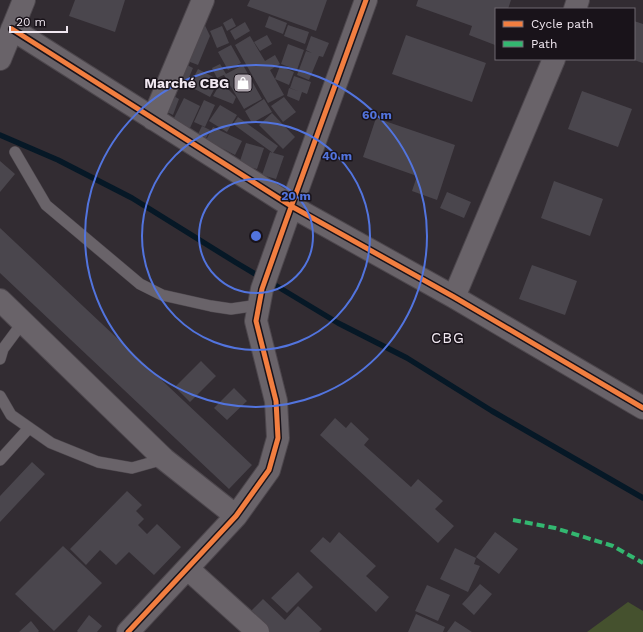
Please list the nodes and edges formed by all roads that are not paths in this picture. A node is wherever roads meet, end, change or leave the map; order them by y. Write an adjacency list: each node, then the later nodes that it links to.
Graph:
1 (24, 0): 4 (street)
2 (204, 0): 6 (street)
3 (366, 0): 8 (street)
4 (6, 45): 6 (street)
5 (554, 60): 10 (street)
6 (153, 119): 8 (street)
7 (15, 152): 9 (lane)
8 (289, 214): 9 (street); 10 (street)
9 (261, 297): 19 (street)
10 (454, 297): 15 (street)
11 (0, 300): 12 (street)
12 (23, 322): 13 (lane); 17 (street)
13 (0, 359)
14 (0, 396): 16 (lane)
15 (643, 408)
16 (29, 428): 17 (lane); 18 (lane)
17 (164, 459): 19 (street)
18 (0, 460)
19 (236, 516): 20 (street)
20 (188, 569): 21 (street); 22 (street)
21 (128, 632)
22 (258, 632)

